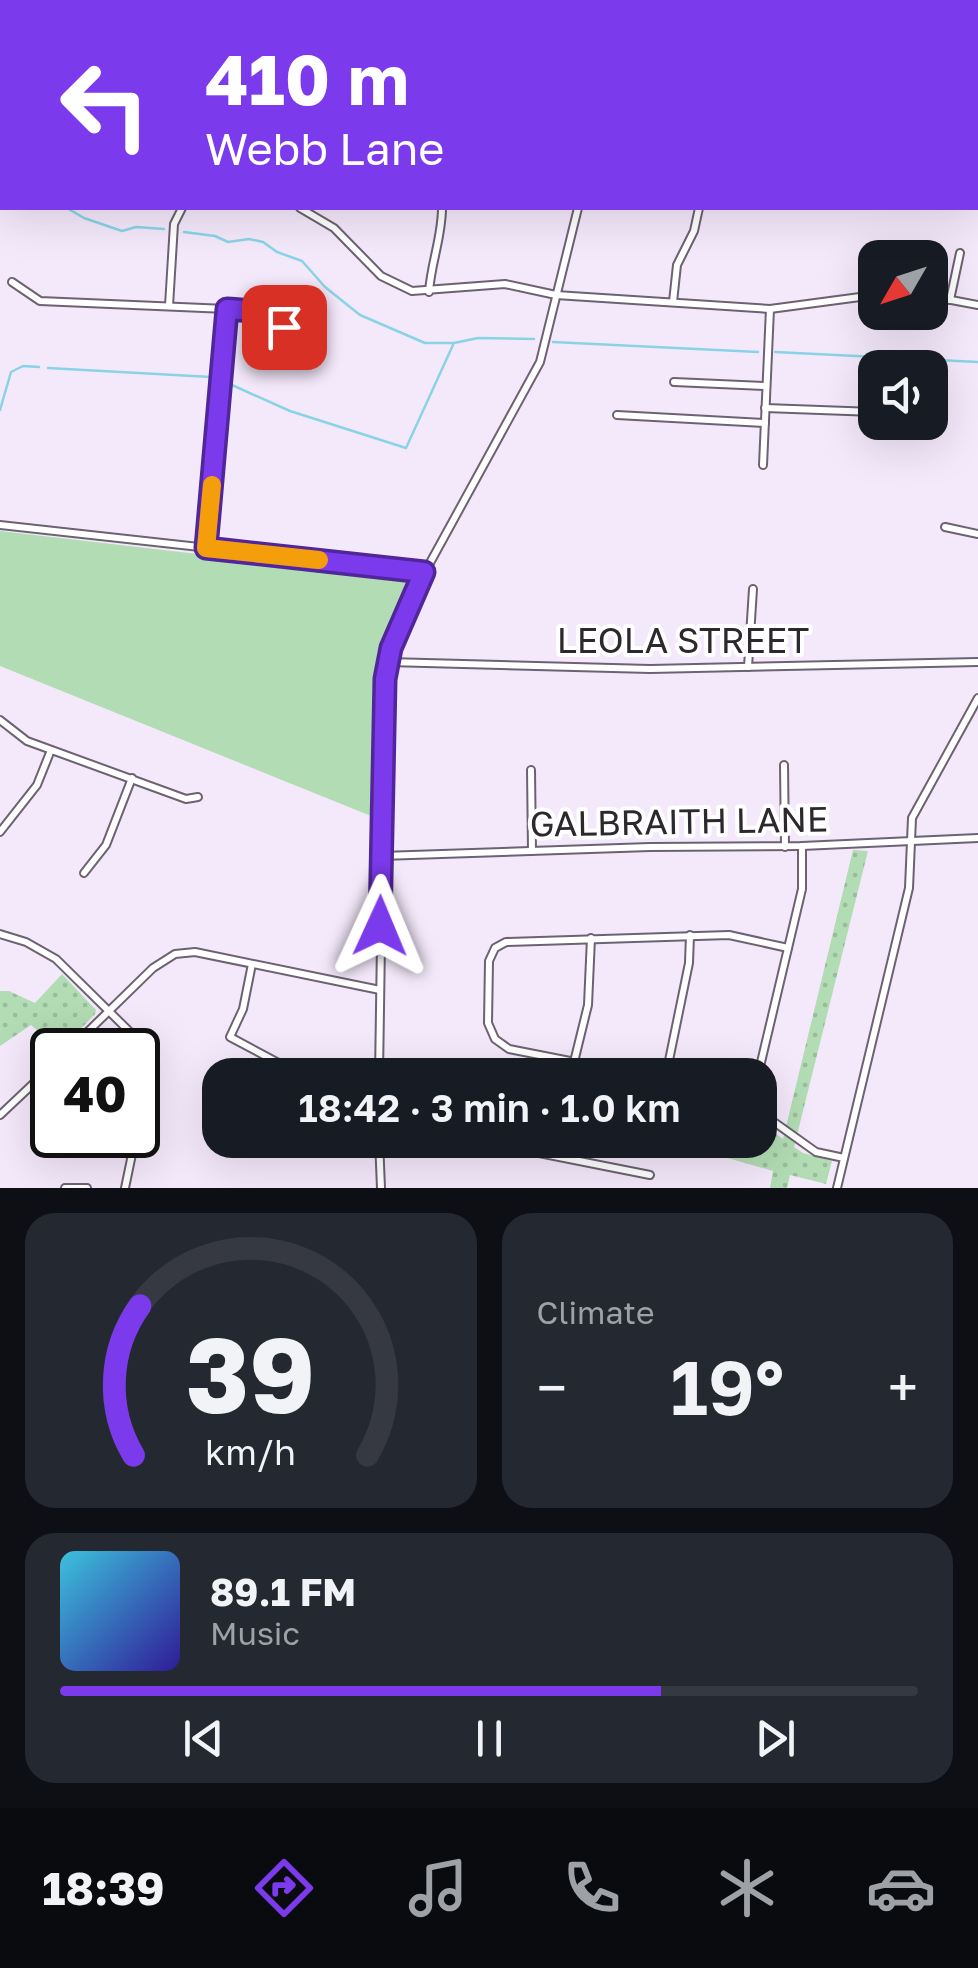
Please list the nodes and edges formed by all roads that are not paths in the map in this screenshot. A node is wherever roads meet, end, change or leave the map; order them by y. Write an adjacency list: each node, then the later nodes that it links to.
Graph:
1 (181, 210): 14 (street)
2 (303, 210): 8 (street)
3 (442, 210): 8 (street)
4 (578, 210): 9 (street)
5 (699, 210): 12 (street)
6 (960, 253): 11 (street)
7 (12, 282): 14 (street)
8 (429, 292): 9 (street)
9 (556, 296): 12 (street); 29 (street)
10 (858, 297): 16 (street)
11 (950, 300): 13 (street)
12 (673, 302): 16 (street)
13 (978, 305)
14 (169, 306): 15 (street)
15 (227, 309): 17 (street); 28 (street)
16 (770, 309): 19 (street)
17 (303, 350)
18 (674, 382): 19 (street)
19 (766, 386): 20 (street)
20 (765, 408): 21 (street); 23 (street)
21 (858, 411)
22 (617, 415): 23 (street)
23 (764, 423): 24 (street)
24 (762, 465)
25 (0, 525): 28 (street)
26 (945, 528): 27 (street)
27 (978, 534)
28 (206, 548): 29 (street)
29 (424, 572): 31 (street)
30 (753, 589): 33 (street)
31 (388, 662): 33 (street, LEOLA STREET); 47 (street)
32 (978, 662): 33 (street, LEOLA STREET)
33 (748, 667)
34 (978, 698): 43 (street)
35 (0, 720): 36 (street)
36 (51, 750): 39 (street); 41 (street)
37 (784, 765): 45 (street)
38 (532, 770): 46 (street)
39 (132, 778): 40 (street); 48 (street)
40 (198, 797)
41 (0, 832)
42 (978, 838): 43 (street, GALBRAITH LANE)
43 (908, 840): 44 (street, GALBRAITH LANE); 70 (street)
44 (802, 846): 45 (street, GALBRAITH LANE); 52 (street)
45 (785, 847): 46 (street, GALBRAITH LANE)
46 (532, 851): 47 (street, GALBRAITH LANE)
47 (381, 856): 54 (street)
48 (84, 873)
49 (0, 934): 55 (street)
50 (690, 934): 51 (street); 52 (street); 62 (street)
51 (592, 938): 60 (street); 61 (street)
52 (788, 948): 63 (street)
53 (252, 964): 54 (street); 55 (street); 58 (street)
54 (380, 990): 59 (street)
55 (108, 1011): 56 (street); 57 (street)
56 (91, 1028)
57 (126, 1028)
58 (269, 1058)
59 (379, 1058)
60 (555, 1058)
61 (575, 1058)
62 (669, 1058)
63 (762, 1058)
64 (30, 1087): 65 (street)
65 (0, 1115)
66 (777, 1124): 70 (street)
67 (131, 1158): 74 (street)
68 (380, 1158): 75 (street)
69 (554, 1158): 71 (street)
70 (844, 1158): 76 (street)
71 (650, 1174)
72 (64, 1188): 73 (street)
73 (87, 1188)
74 (125, 1188)
75 (381, 1188)
76 (837, 1188)

